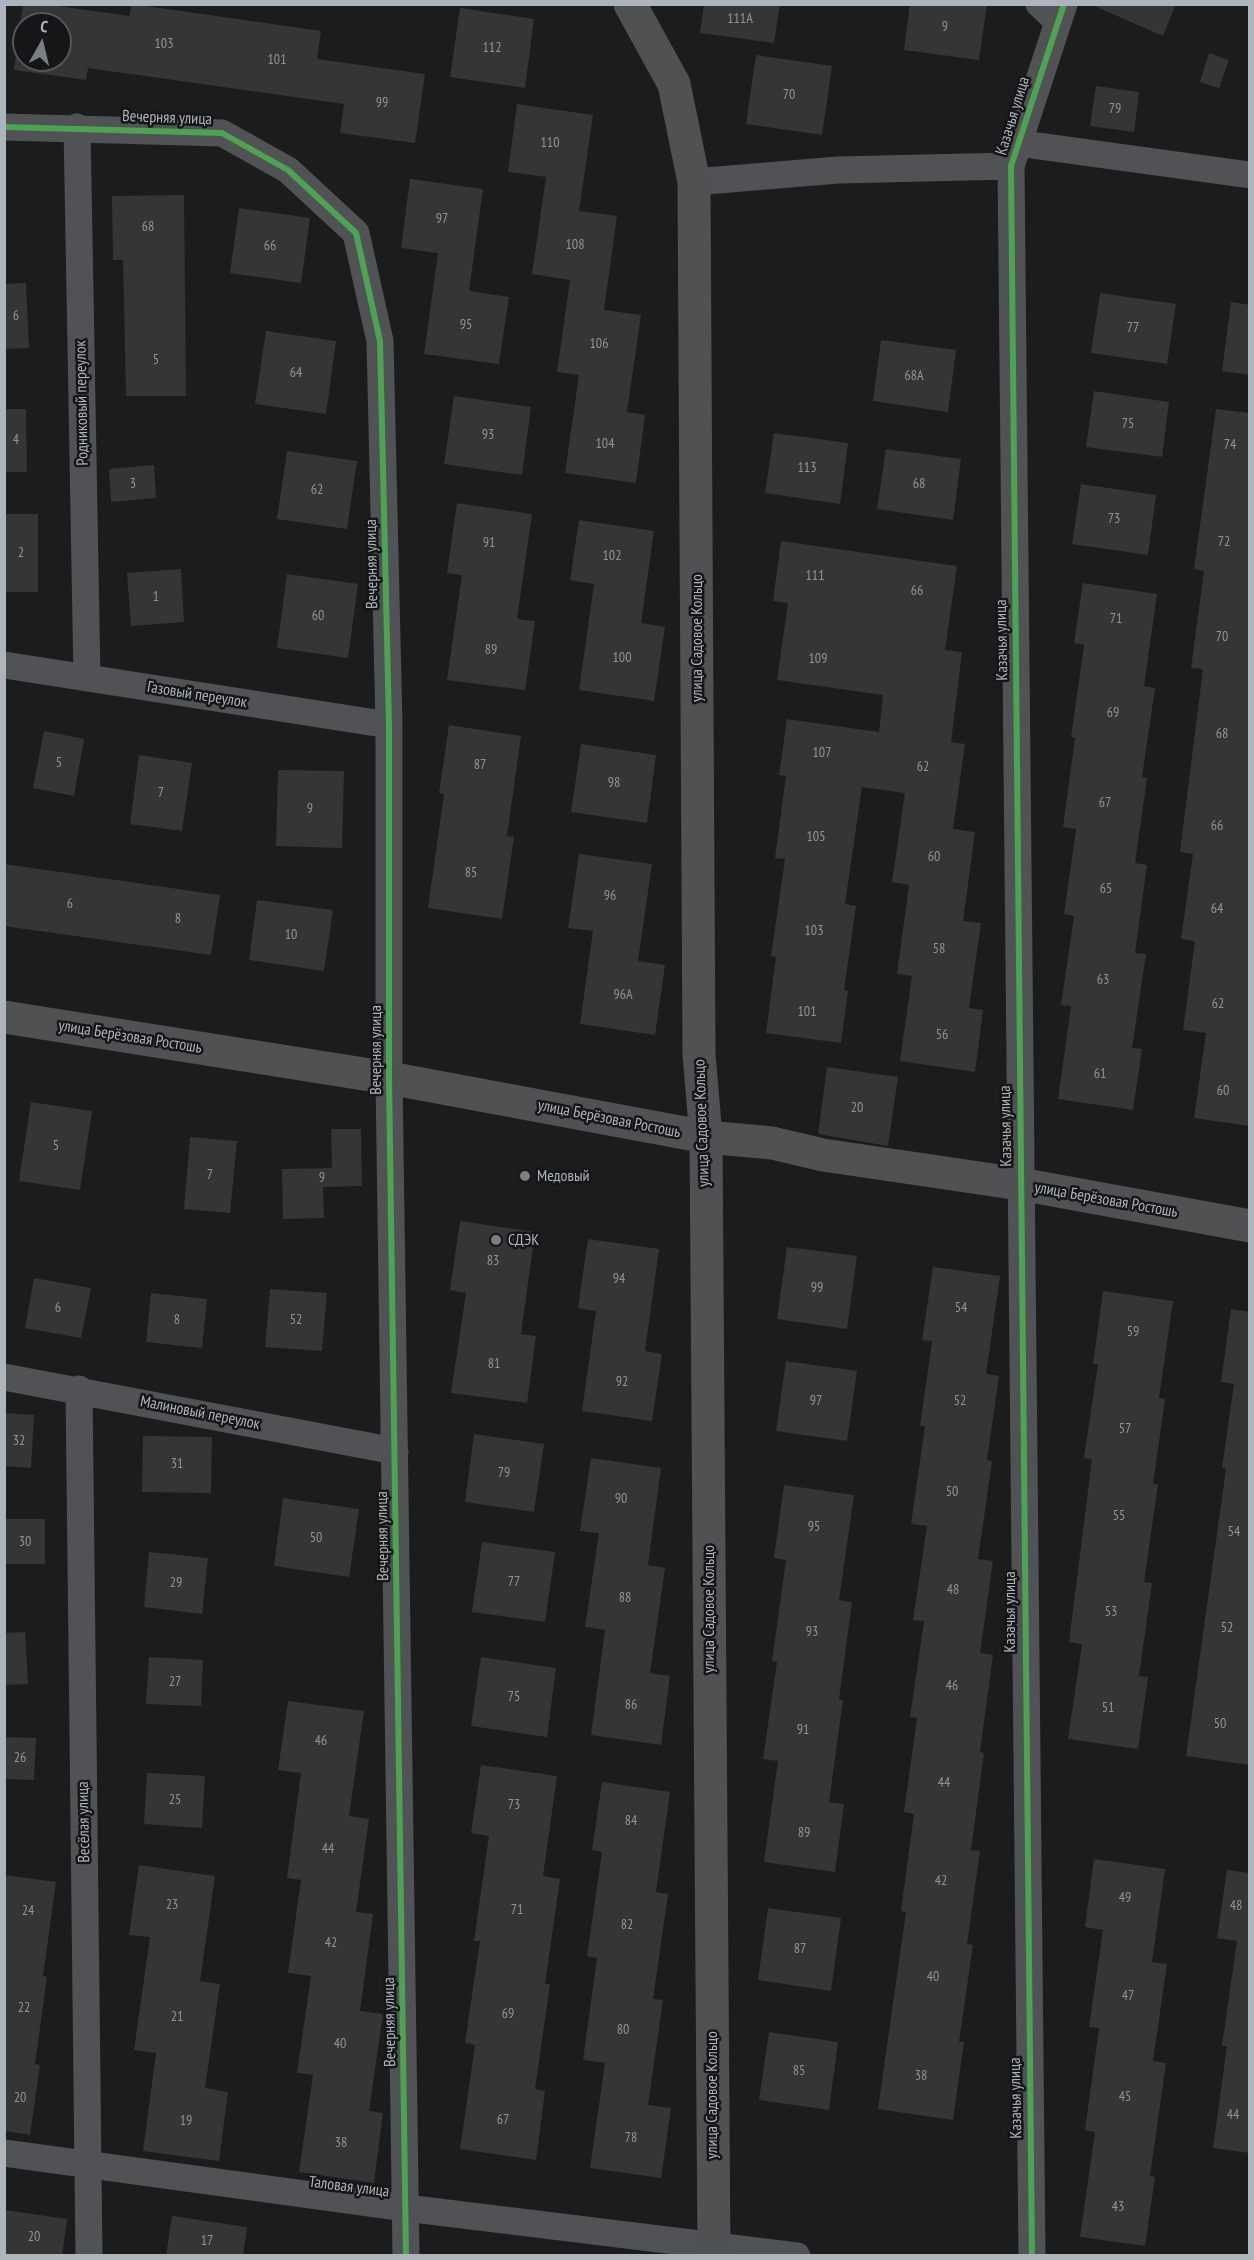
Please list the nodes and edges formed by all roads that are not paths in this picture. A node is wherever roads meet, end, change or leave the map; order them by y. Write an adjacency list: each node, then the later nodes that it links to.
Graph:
1 (630, 4): 7 (street, улица Садовое Кольцо)
2 (1054, 10): 5 (street, Казачья улица)
3 (4, 127): 4 (street, Вечерняя улица)
4 (77, 128): 9 (street, Родниковый переулок); 10 (street, Вечерняя улица)
5 (1014, 155): 6 (street); 7 (street); 14 (street, Казачья улица)
6 (1250, 175)
7 (694, 182): 13 (street, улица Садовое Кольцо)
8 (4, 665): 9 (street, Газовый переулок)
9 (87, 678): 10 (street, Газовый переулок)
10 (389, 725): 12 (street, Вечерняя улица)
11 (4, 1017): 12 (street, улица Берёзовая Ростошь)
12 (389, 1078): 13 (street, улица Берёзовая Ростошь); 18 (street, Вечерняя улица)
13 (706, 1137): 14 (street, улица Берёзовая Ростошь); 22 (street, улица Садовое Кольцо)
14 (1020, 1185): 15 (street, улица Берёзовая Ростошь); 26 (street, Казачья улица)
15 (1250, 1226)
16 (4, 1377): 17 (street, Малиновый переулок)
17 (79, 1389): 18 (street, Малиновый переулок); 20 (street, Весёлая улица)
18 (395, 1451): 21 (street, Вечерняя улица)
19 (4, 2153): 20 (street, Таловая улица)
20 (88, 2166): 21 (street, Таловая улица); 23 (street, Весёлая улица)
21 (406, 2208): 22 (street, Таловая улица); 24 (street, Вечерняя улица)
22 (714, 2250): 25 (street, Таловая улица)
23 (89, 2256)
24 (406, 2256)
25 (797, 2256)
26 (1032, 2256)

